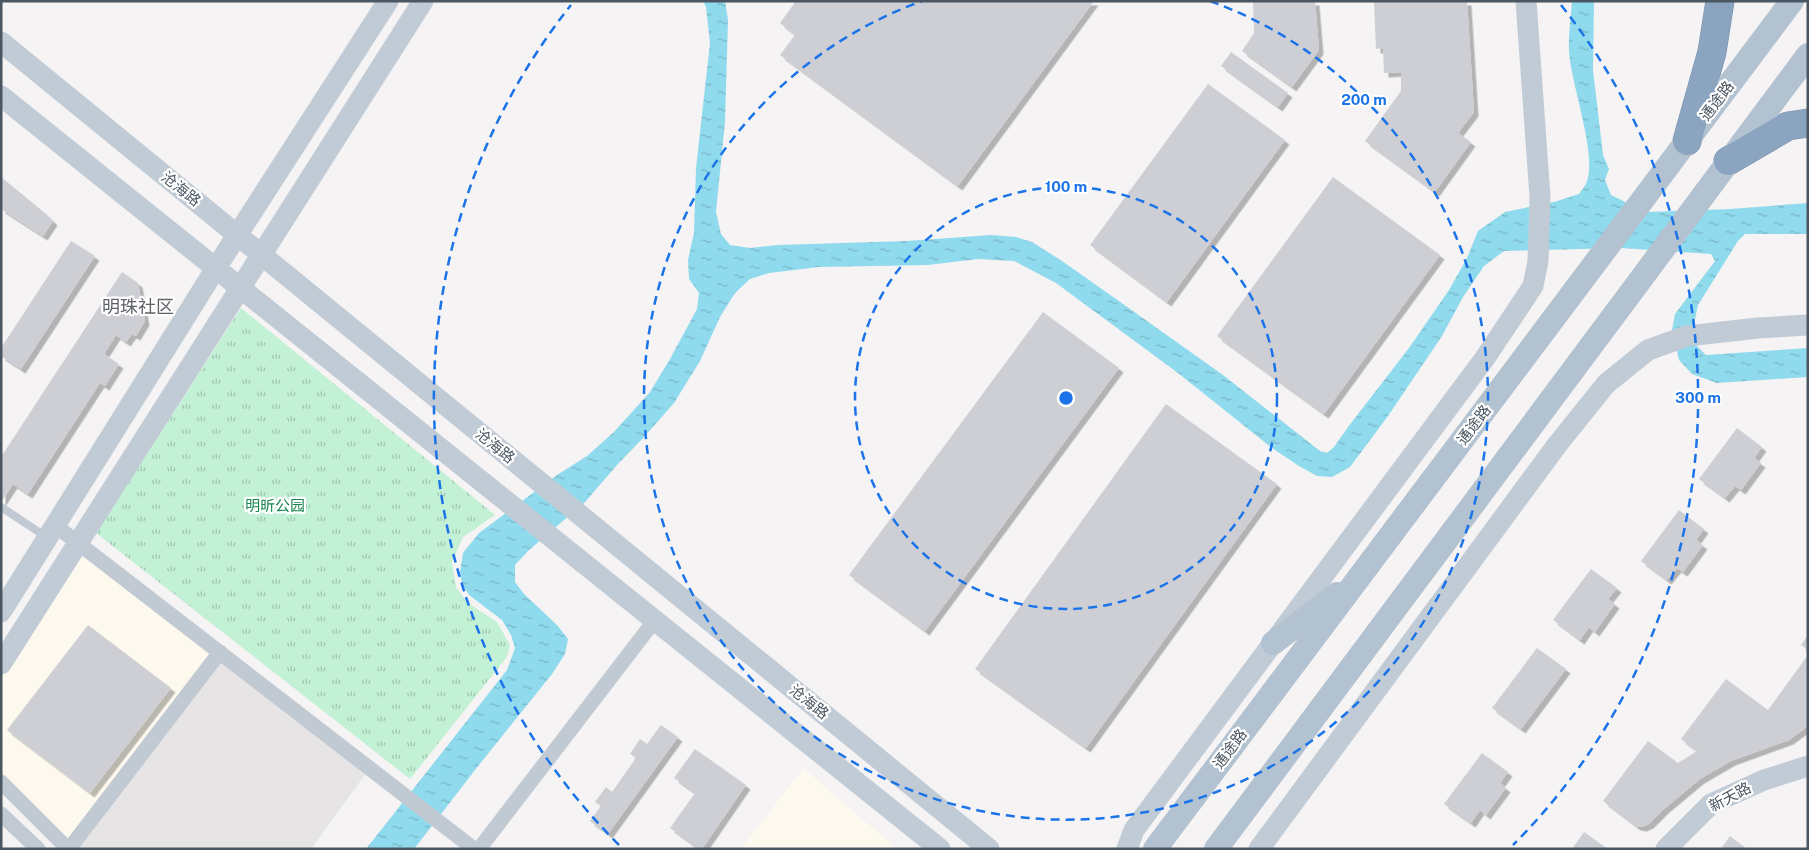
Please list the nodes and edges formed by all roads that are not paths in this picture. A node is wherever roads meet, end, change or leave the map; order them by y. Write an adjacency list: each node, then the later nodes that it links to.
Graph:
1 (388, 1): 12 (main road)
2 (423, 1): 13 (main road)
3 (1526, 1): 23 (main road)
4 (1720, 1): 10 (highway)
5 (1792, 1): 10 (main road, 通途路)
6 (1, 42): 12 (main road, 沧海路)
7 (1808, 55): 11 (main road)
8 (1, 96): 14 (main road)
9 (1808, 123): 11 (highway)
10 (1687, 141): 20 (main road, 通途路)
11 (1728, 161): 37 (main road)
12 (238, 235): 13 (main road, 沧海路); 14 (main road)
13 (263, 256): 15 (main road); 34 (main road, 沧海路)
14 (216, 268): 15 (main road); 18 (main road)
15 (241, 288): 19 (main road); 22 (main road)
16 (1808, 325): 38 (main road)
17 (1, 507): 18 (lane)
18 (52, 532): 19 (street); 21 (main road)
19 (78, 543): 24 (street); 25 (main road)
20 (1362, 574): 23 (main road); 36 (main road, 通途路)
21 (1, 612)
22 (655, 620): 32 (street); 33 (main road)
23 (1273, 643): 35 (main road)
24 (220, 652): 30 (street); 31 (street)
25 (1, 664)
26 (1808, 766): 39 (main road, 新天路)
27 (1, 782): 30 (street)
28 (1, 814): 29 (street)
29 (38, 849)
30 (68, 849)
31 (474, 849)
32 (480, 849)
33 (940, 849)
34 (989, 849)
35 (1127, 849)
36 (1156, 849)
37 (1216, 849)
38 (1258, 849)
39 (1666, 849)

